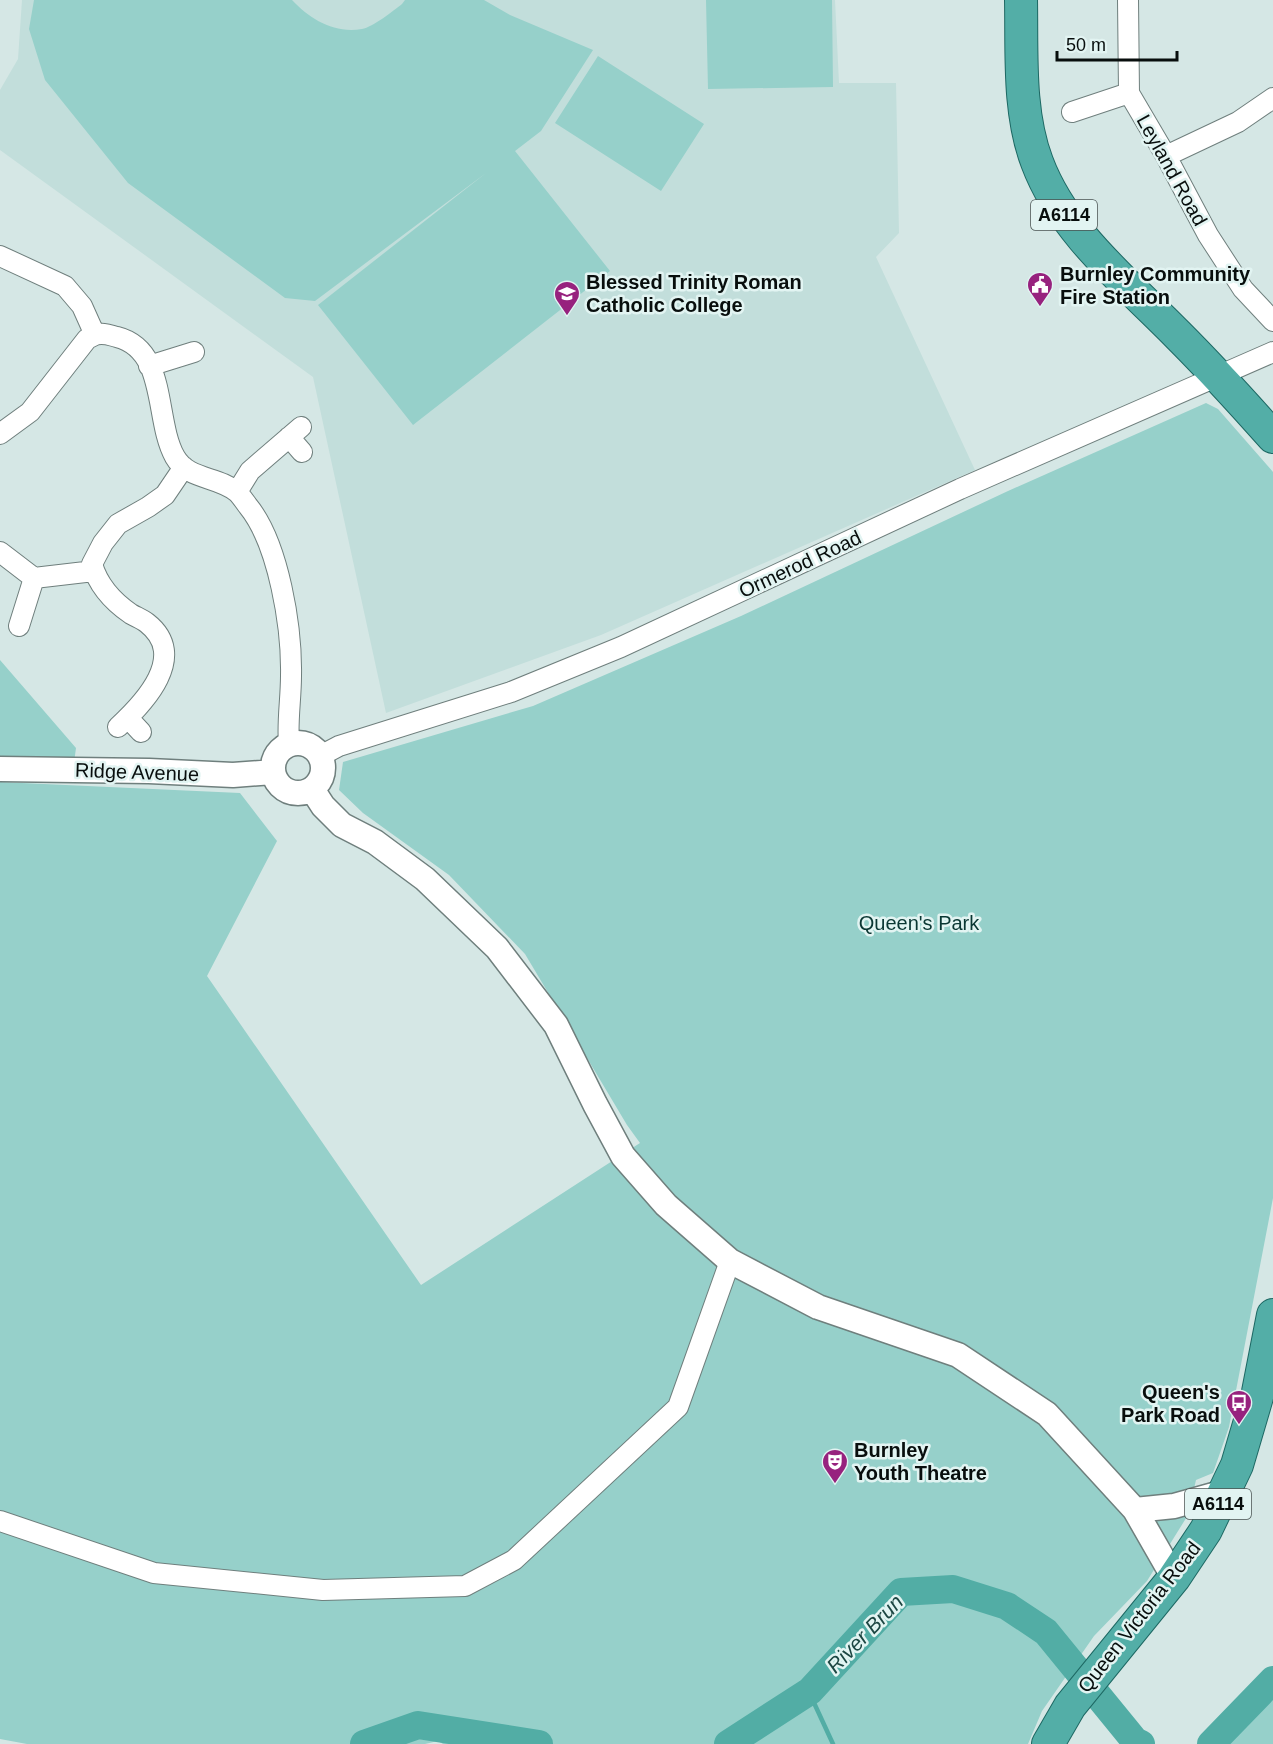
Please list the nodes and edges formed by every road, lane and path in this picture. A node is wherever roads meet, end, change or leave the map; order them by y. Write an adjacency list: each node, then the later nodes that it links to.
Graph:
1 (1022, 0): 13 (highway, A6114)
2 (1128, 0): 3 (street, Leyland Road)
3 (1129, 93): 5 (street); 6 (street, Leyland Road)
4 (1273, 98): 6 (street)
5 (1072, 112)
6 (1166, 156): 8 (street, Leyland Road)
7 (0, 256): 9 (street)
8 (1273, 321)
9 (95, 335): 12 (street); 14 (street)
10 (194, 352): 12 (street)
11 (1273, 352): 13 (street, Ormerod Road)
12 (149, 366): 17 (street)
13 (1217, 376): 15 (highway, A6114); 25 (street, Ormerod Road)
14 (0, 434)
15 (1273, 437)
16 (302, 452): 18 (street)
17 (184, 467): 18 (street); 20 (street)
18 (237, 492): 24 (street)
19 (0, 552): 21 (street)
20 (94, 571): 21 (street); 23 (street)
21 (34, 578): 22 (street)
22 (20, 626)
23 (129, 726)
24 (289, 744): 25 (street); 27 (street)
25 (320, 756): 28 (street)
26 (0, 769): 27 (street, Ridge Avenue)
27 (273, 772): 28 (street)
28 (312, 789): 29 (street)
29 (730, 1261): 32 (street); 33 (street)
30 (1273, 1315): 31 (highway, Queen Victoria Road / A6114)
31 (1224, 1492): 32 (street); 34 (highway, Queen Victoria Road / A6114)
32 (1134, 1510): 34 (street)
33 (0, 1521)
34 (1174, 1578): 35 (highway, Queen Victoria Road / A6114)
35 (1048, 1744)

